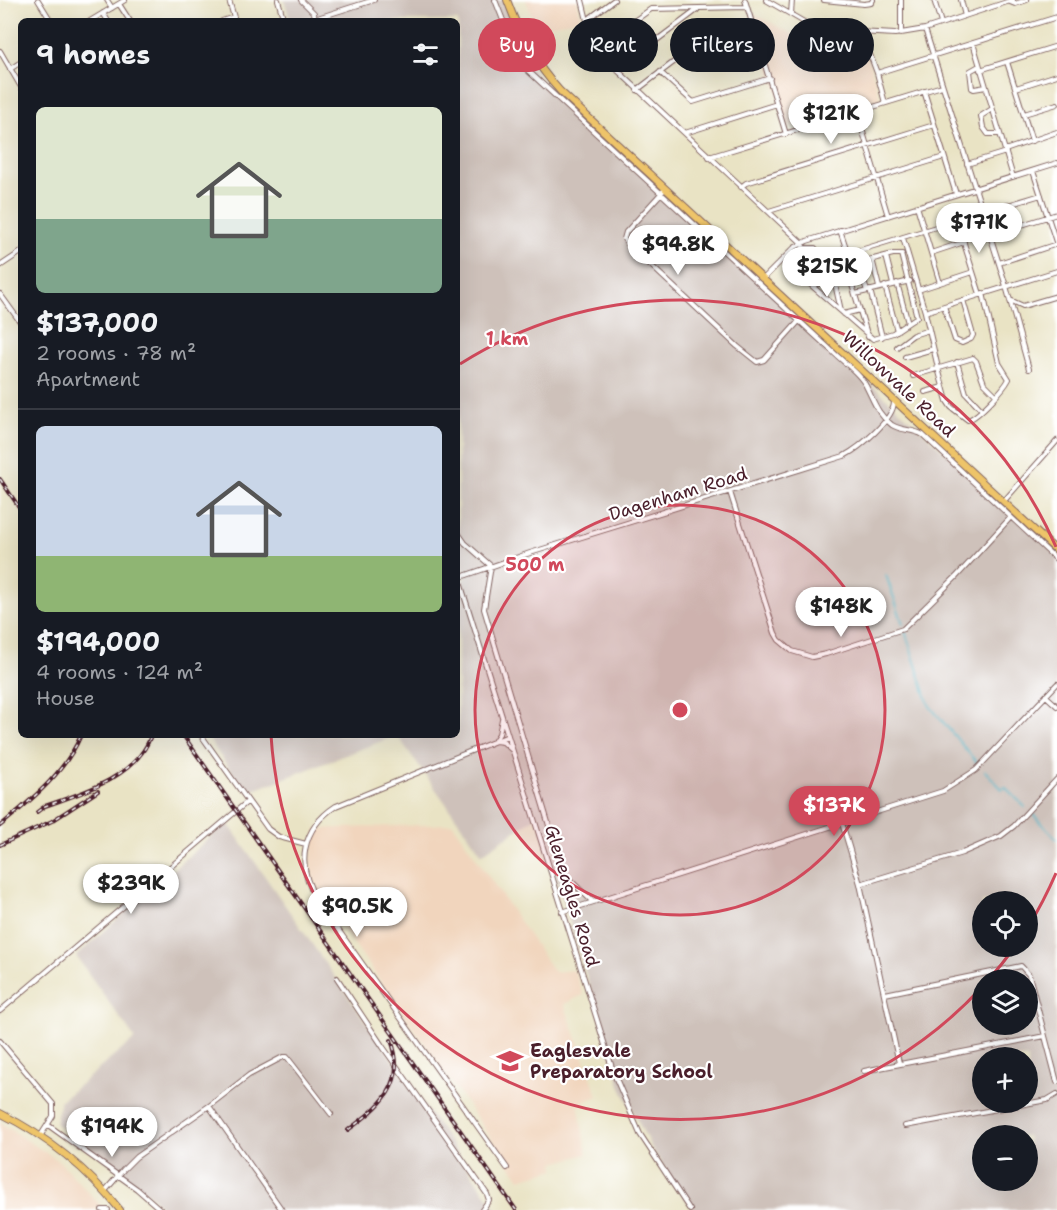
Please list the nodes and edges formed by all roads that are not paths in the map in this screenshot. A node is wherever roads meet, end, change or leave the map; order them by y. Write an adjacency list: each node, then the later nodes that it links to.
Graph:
1 (38, 0): 30 (street)
2 (107, 0): 25 (street)
3 (125, 0): 23 (street)
4 (229, 0): 34 (street)
5 (278, 0): 35 (street)
6 (301, 0): 36 (street)
7 (374, 0): 37 (street)
8 (495, 0): 94 (street)
9 (507, 0): 94 (main road, Willowvale Road)
10 (582, 0): 38 (street)
11 (614, 0): 39 (street)
12 (745, 0): 24 (street)
13 (765, 0): 28 (street)
14 (792, 0): 28 (street)
15 (824, 0): 21 (street)
16 (873, 0): 21 (street)
17 (901, 0): 47 (street)
18 (934, 0): 44 (street)
19 (961, 0): 29 (street)
20 (1027, 0): 22 (street)
21 (847, 1)
22 (1012, 1): 29 (street)
23 (119, 4): 25 (street); 33 (street)
24 (747, 7): 26 (street); 41 (street)
25 (112, 8): 27 (street)
26 (698, 9): 40 (street); 48 (street)
27 (103, 13): 31 (street); 32 (street)
28 (791, 15): 42 (street)
29 (965, 16): 44 (street)
30 (49, 18)
31 (95, 18)
32 (106, 18)
33 (128, 18)
34 (235, 18)
35 (283, 18)
36 (315, 18)
37 (321, 18)
38 (586, 18)
39 (590, 18)
40 (637, 18)
41 (751, 18)
42 (797, 18)
43 (1057, 19): 49 (street)
44 (941, 23): 45 (street)
45 (925, 29): 47 (street); 52 (street)
46 (874, 33): 47 (street)
47 (901, 34)
48 (658, 39)
49 (973, 43): 52 (street); 57 (street)
50 (1057, 46): 53 (street)
51 (0, 51): 58 (street)
52 (933, 55): 62 (street); 66 (street)
53 (1007, 62): 57 (street); 68 (street)
54 (18, 64): 58 (street)
55 (670, 64): 60 (street)
56 (874, 65): 62 (street)
57 (980, 68): 67 (street); 67 (street)
58 (10, 69): 65 (street)
59 (619, 72): 69 (street)
60 (660, 72): 64 (street); 69 (street)
61 (768, 72): 64 (street)
62 (877, 73): 71 (street)
63 (1057, 75): 68 (street)
64 (770, 78): 72 (street)
65 (18, 82)
66 (942, 86): 70 (street); 88 (street)
67 (986, 87): 74 (street)
68 (1016, 88): 76 (street)
69 (637, 90): 79 (street)
70 (924, 92): 71 (street); 77 (street)
71 (885, 103): 75 (street)
72 (777, 104): 79 (street); 80 (street)
73 (1057, 104): 76 (street)
74 (993, 109): 81 (street); 81 (street)
75 (857, 112): 80 (street); 83 (street)
76 (1024, 114): 82 (street)
77 (934, 125): 83 (street); 86 (street)
78 (1057, 132): 82 (street)
79 (684, 134): 85 (street)
80 (786, 134): 85 (street)
81 (1000, 134): 84 (street)
82 (1032, 141): 84 (street)
83 (867, 145): 91 (street); 92 (street)
84 (1005, 151): 88 (street); 90 (street)
85 (710, 157): 92 (street)
86 (944, 157): 91 (street); 95 (street)
87 (1057, 163): 89 (street)
88 (967, 164): 93 (street)
89 (1033, 171): 90 (street); 96 (street)
90 (1013, 177): 93 (street)
91 (876, 178): 98 (street); 101 (street)
92 (741, 187): 98 (street)
93 (975, 189): 95 (street); 99 (street)
94 (663, 191): 126 (main road, Willowvale Road); 150 (street); 150 (street)
95 (956, 194): 97 (street)
96 (1041, 195): 99 (street); 102 (street)
97 (917, 206): 101 (street); 105 (street)
98 (768, 212): 109 (street)
99 (983, 212): 103 (street); 106 (street)
100 (1057, 214): 102 (street)
101 (888, 216): 104 (street)
102 (1048, 218): 106 (street); 110 (street)
103 (957, 221): 105 (street); 108 (street)
104 (840, 230): 109 (street); 112 (street)
105 (925, 231): 107 (street); 113 (street)
106 (990, 235): 120 (street)
107 (903, 238): 112 (street); 116 (street)
108 (964, 242): 113 (street); 123 (street)
109 (802, 243): 111 (street); 126 (street)
110 (1057, 245): 120 (street)
111 (805, 250): 130 (street); 133 (street); 133 (street)
112 (854, 252): 119 (street)
113 (931, 253): 131 (street)
114 (18, 254): 121 (street)
115 (901, 254): 116 (street); 117 (street); 129 (street)
116 (908, 255): 128 (street)
117 (886, 256): 118 (street); 132 (street)
118 (872, 259): 119 (street); 136 (street)
119 (858, 263): 122 (street)
120 (999, 263): 135 (street)
121 (0, 266)
122 (862, 272): 125 (street); 137 (street)
123 (973, 272): 131 (street); 141 (street)
124 (1057, 272): 135 (street)
125 (849, 275): 127 (street); 140 (street)
126 (762, 279): 166 (main road, Willowvale Road)
127 (834, 279): 130 (street); 148 (street)
128 (915, 280): 129 (street); 138 (street)
129 (909, 281): 132 (street); 151 (street)
130 (825, 282): 133 (street)
131 (940, 283): 138 (street)
132 (895, 284): 134 (street); 151 (street)
133 (814, 285): 148 (street)
134 (885, 286): 136 (street); 153 (street)
135 (1006, 286): 141 (street); 144 (street)
136 (879, 287): 137 (street)
137 (869, 290): 140 (street); 155 (street)
138 (918, 290): 147 (street)
139 (0, 294): 149 (street)
140 (855, 294): 146 (street)
141 (981, 294): 143 (street); 165 (street)
142 (1057, 296): 144 (street)
143 (963, 300): 145 (street); 145 (street)
144 (1010, 300): 161 (street)
145 (944, 306): 147 (street)
146 (860, 310): 148 (street); 154 (street)
147 (925, 312): 152 (street)
148 (842, 314): 154 (street)
149 (18, 319)
150 (798, 321): 170 (street)
151 (908, 323): 153 (street)
152 (929, 330): 156 (street); 157 (street)
153 (897, 331): 155 (street)
154 (869, 337): 155 (street)
155 (882, 338)
156 (897, 347)
157 (933, 349): 158 (street); 160 (street)
158 (905, 357)
159 (957, 362): 160 (street); 165 (street); 168 (street)
160 (938, 368): 162 (street); 163 (street)
161 (1029, 369)
162 (913, 376)
163 (943, 387): 164 (street); 168 (street)
164 (925, 392)
165 (996, 395): 168 (street)
166 (894, 400): 167 (main road, Willowvale Road); 169 (street)
167 (904, 410): 169 (street); 173 (main road, Willowvale Road)
168 (982, 410)
169 (892, 412): 170 (street, Dagenham Road)
170 (886, 419): 172 (street, Dagenham Road); 174 (street)
171 (1057, 441): 173 (street)
172 (730, 492): 174 (street); 178 (street, Dagenham Road)
173 (1004, 501): 176 (main road, Willowvale Road)
174 (1011, 517): 177 (street)
175 (460, 536): 178 (street)
176 (1057, 551)
177 (1057, 560)
178 (491, 566): 179 (street, Dagenham Road); 194 (street)
179 (460, 576)
180 (460, 583): 184 (street, Gleneagles Road)
181 (1057, 684): 182 (street)
182 (1046, 696): 183 (street); 191 (street)
183 (1057, 706)
184 (502, 717): 185 (street, Gleneagles Road); 187 (street)
185 (508, 736): 187 (street); 188 (street, Gleneagles Road)
186 (203, 738): 190 (street)
187 (495, 741): 188 (street); 192 (street)
188 (513, 752): 195 (street, Gleneagles Road)
189 (1057, 779): 193 (street)
190 (248, 802): 192 (street); 198 (street)
191 (842, 824): 193 (street); 194 (street)
192 (306, 844): 211 (street)
193 (860, 884): 197 (street)
194 (593, 902): 195 (street)
195 (562, 912): 220 (street, Gleneagles Road)
196 (337, 978): 219 (street)
197 (885, 994): 199 (street); 201 (street)
198 (0, 1011)
199 (1045, 1036): 201 (street); 203 (street)
200 (0, 1041): 208 (street)
201 (899, 1064): 202 (street)
202 (864, 1071)
203 (1057, 1082)
204 (1057, 1094): 209 (street)
205 (209, 1106): 207 (street); 212 (street); 218 (street)
206 (0, 1113): 210 (main road)
207 (331, 1114)
208 (48, 1125): 210 (street); 212 (street)
209 (905, 1126)
210 (41, 1135): 213 (main road)
211 (507, 1168)
212 (118, 1176): 213 (street); 217 (street)
213 (105, 1191): 216 (main road)
214 (102, 1210): 215 (street)
215 (108, 1210)
216 (120, 1210)
217 (161, 1210)
218 (282, 1210)
219 (482, 1210)
220 (690, 1210)

